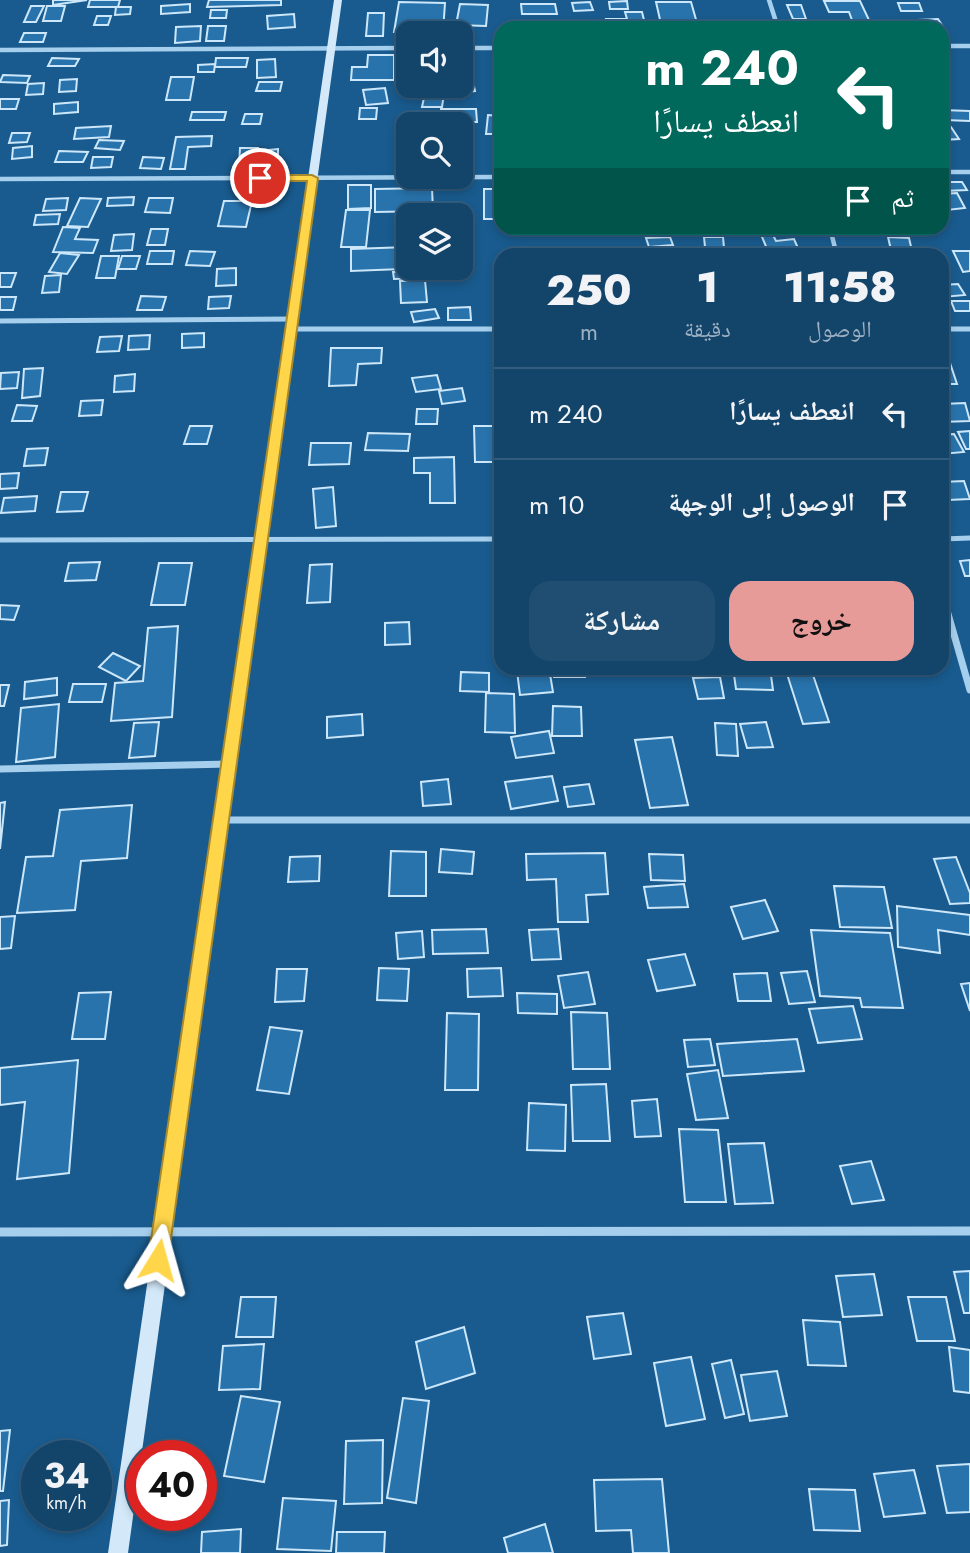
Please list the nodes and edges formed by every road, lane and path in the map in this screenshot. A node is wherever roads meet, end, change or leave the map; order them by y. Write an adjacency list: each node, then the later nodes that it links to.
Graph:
1 (338, 0): 6 (street)
2 (769, 0): 3 (street)
3 (776, 21)
4 (949, 46): 5 (street)
5 (970, 46)
6 (331, 48): 7 (street); 10 (street); 14 (street)
7 (396, 48)
8 (473, 48): 9 (street)
9 (494, 48)
10 (0, 50)
11 (949, 172): 12 (street)
12 (970, 172)
13 (494, 177): 14 (street)
14 (312, 178): 15 (street); 17 (street)
15 (0, 179)
16 (0, 321): 17 (street)
17 (294, 324): 18 (street); 22 (street)
18 (494, 329)
19 (949, 329): 20 (street)
20 (970, 329)
21 (970, 538): 24 (street)
22 (263, 539): 23 (street); 25 (street); 28 (street)
23 (494, 539)
24 (949, 539)
25 (0, 540)
26 (949, 616): 27 (street)
27 (970, 690)
28 (230, 764): 29 (street); 30 (street)
29 (0, 769)
30 (223, 820): 31 (street); 34 (street)
31 (970, 820)
32 (970, 1231): 34 (street)
33 (0, 1232): 34 (street)
34 (161, 1234): 35 (street)
35 (117, 1553)

